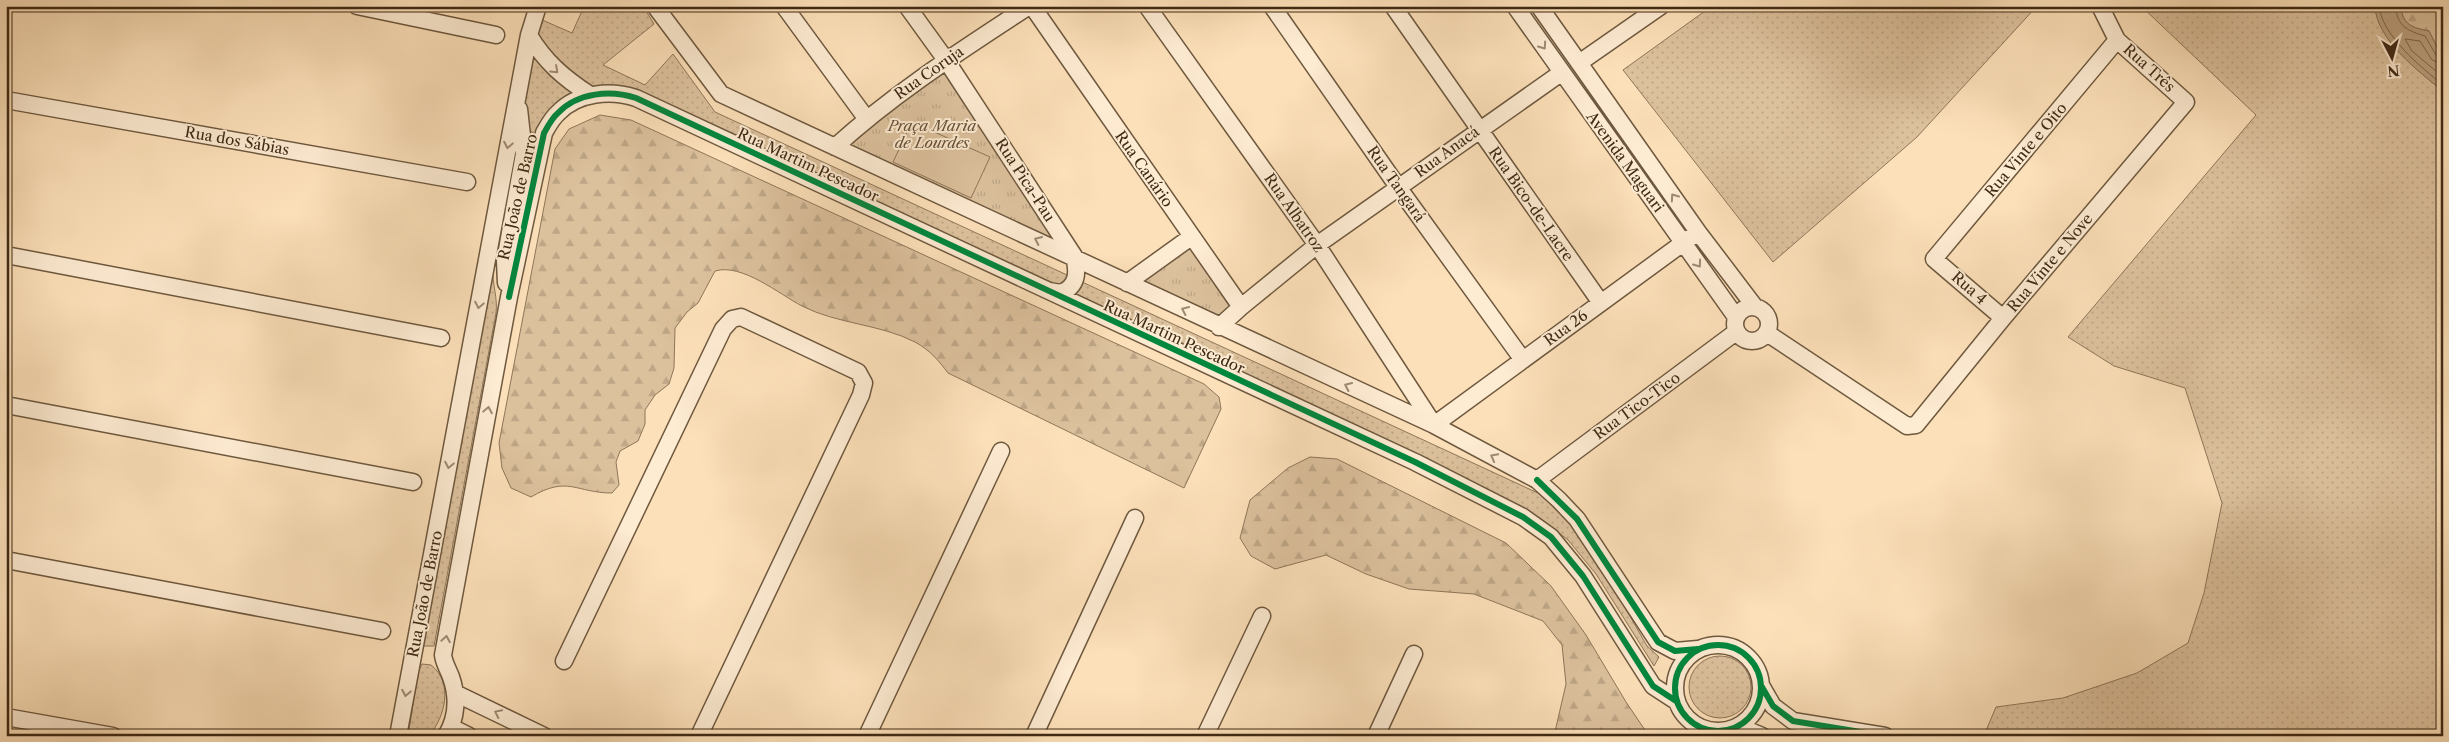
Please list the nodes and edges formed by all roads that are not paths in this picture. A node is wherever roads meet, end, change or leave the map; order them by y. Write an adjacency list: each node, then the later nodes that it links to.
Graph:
1 (357, 6): 14 (street)
2 (538, 6): 15 (street, Rua João de Barro)
3 (655, 6): 26 (street, Rua Martim Pescador)
4 (784, 6): 24 (street)
5 (907, 6): 17 (street, Rua Pica-Pau)
6 (1031, 6): 17 (street, Rua Coruja); 30 (street, Rua Canário)
7 (1147, 6): 32 (street, Rua Albatroz)
8 (1272, 6): 28 (street, Rua Tangará)
9 (1393, 6): 25 (street, Rua Bico-de-Lacre)
10 (1515, 6): 19 (street, Avenida Maguari, one-way to 19)
11 (1539, 6): 18 (street, Avenida Maguari)
12 (2100, 6): 16 (street, Rua Três)
13 (1655, 8): 18 (street)
14 (496, 35)
15 (529, 35): 20 (street, one-way to 20); 21 (street, Rua João de Barro)
16 (2117, 40): 23 (street, Rua Três); 35 (street, Rua Vinte e Oito)
17 (946, 60): 24 (street, Rua Coruja); 34 (street, Rua Pica-Pau)
18 (1579, 63): 29 (street, Avenida Maguari, one-way to 18)
19 (1561, 73): 25 (street, Rua Anacá); 31 (street, Avenida Maguari)
20 (590, 95): 37 (street, Rua Martim Pescador); 38 (street, Rua João de Barro)
21 (517, 97): 38 (street, Rua João de Barro); 59 (street, Rua João de Barro, one-way to 59)
22 (6, 100): 27 (street, Rua dos Sábias)
23 (2186, 102): 42 (street, Rua Vinte e Nove)
24 (866, 118): 26 (street, Rua Coruja)
25 (1479, 129): 28 (street, Rua Anacá); 39 (street, Rua Bico-de-Lacre)
26 (835, 147): 34 (street, Rua Martim Pescador, one-way to 26)
27 (467, 182)
28 (1398, 187): 32 (street, Rua Anacá); 47 (street, Rua Tangará)
29 (1698, 232): 31 (street, Rua 26); 41 (street, Avenida Maguari)
30 (1191, 237): 36 (street); 40 (street, Rua Canário)
31 (1682, 243): 39 (street, Rua 26); 43 (street, Avenida Maguari, one-way to 43)
32 (1317, 245): 40 (street, Rua Anacá); 49 (street, Rua Albatroz)
33 (6, 255): 46 (street)
34 (1074, 256): 36 (street, Rua Martim Pescador); 37 (street)
35 (1934, 259): 42 (street, Rua 4)
36 (1127, 283): 44 (street, Rua Martim Pescador, one-way to 36)
37 (1046, 291): 64 (street, Rua Martim Pescador)
38 (509, 297): 61 (street, Rua João de Barro, one-way to 38)
39 (1601, 303): 47 (street, Rua 26)
40 (1241, 307): 44 (street)
41 (1755, 307): 43 (street); 45 (street)
42 (2003, 318): 45 (street, Rua Vinte e Nove)
43 (1736, 324): 45 (street); 51 (street, Rua Tico-Tico)
44 (1219, 327): 49 (street, Rua Martim Pescador, one-way to 44)
45 (1767, 333)
46 (441, 338)
47 (1523, 360): 49 (street, Rua 26)
48 (6, 405): 52 (street)
49 (1434, 425): 51 (street, Rua Martim Pescador, one-way to 49)
50 (1001, 451): 73 (street)
51 (1537, 480): 57 (street, Rua Martim Pescador)
52 (413, 482)
53 (1135, 518): 74 (street)
54 (6, 560): 56 (street)
55 (1262, 616): 75 (street)
56 (382, 631)
57 (1698, 649): 62 (street, Rua Martim Pescador); 64 (street)
58 (1414, 654): 76 (street)
59 (413, 660): 61 (street); 70 (street, Rua João de Barro, one-way to 70)
60 (564, 661): 72 (street)
61 (445, 665): 63 (street, Rua João de Barro)
62 (1762, 687): 66 (street); 78 (street, Rua Martim Pescador)
63 (455, 693): 67 (street, Rua João de Barro); 68 (street, one-way to 63)
64 (1676, 701): 66 (street, Rua Martim Pescador)
65 (6, 716): 69 (street)
66 (1738, 726): 77 (street)
67 (449, 732): 71 (street)
68 (542, 735)
69 (113, 736)
70 (398, 736)
71 (469, 736)
72 (699, 736)
73 (867, 736)
74 (1034, 736)
75 (1205, 736)
76 (1376, 736)
77 (1762, 736)
78 (1885, 736)

